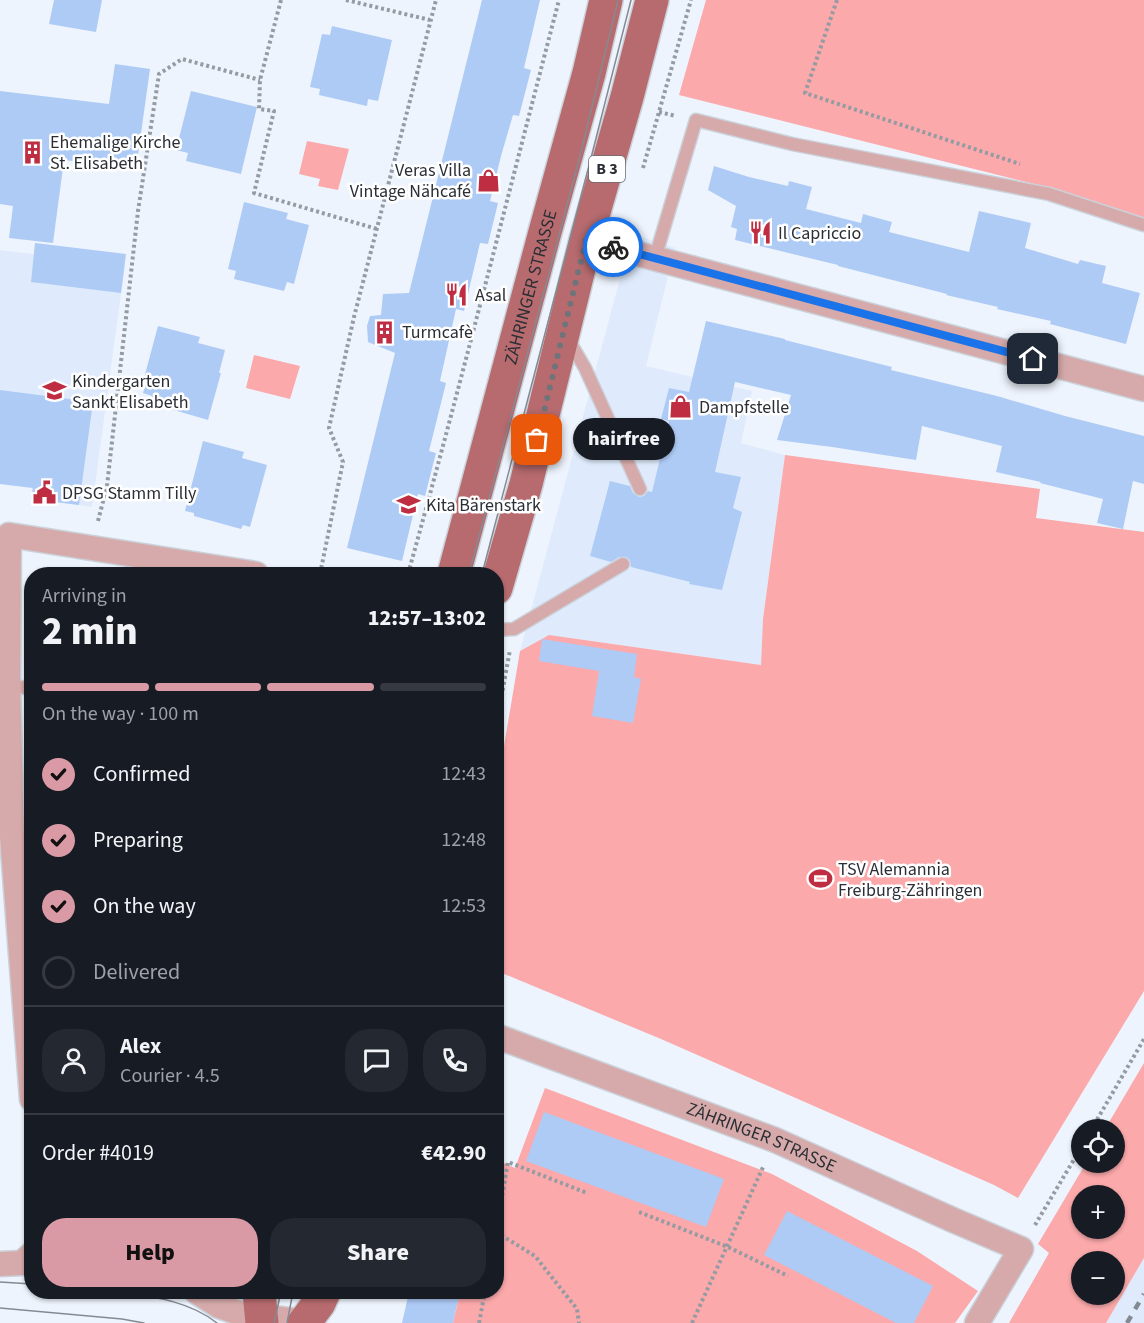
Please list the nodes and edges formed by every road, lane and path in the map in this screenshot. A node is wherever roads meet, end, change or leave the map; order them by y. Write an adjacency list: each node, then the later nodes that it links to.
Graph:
1 (281, 0): 10 (path)
2 (346, 0): 9 (path)
3 (436, 0): 9 (path)
4 (560, 0): 24 (path)
5 (606, 0): 25 (main road, ZÄHRINGER STRASSE)
6 (652, 0): 15 (main road, B 3)
7 (691, 0): 11 (path)
8 (837, 0): 12 (path)
9 (430, 20): 14 (path)
10 (260, 80): 14 (path); 20 (path)
11 (659, 112)
12 (1028, 167)
13 (1144, 225): 16 (lane)
14 (377, 229): 23 (path)
15 (586, 240): 16 (street); 17 (main road, B 3)
16 (655, 258): 18 (street)
17 (563, 331): 19 (lane); 26 (main road, B 3)
18 (1144, 389)
19 (640, 489)
20 (92, 549): 22 (street); 28 (street)
21 (623, 564): 27 (lane)
22 (210, 567)
23 (321, 567)
24 (410, 567)
25 (456, 567)
26 (502, 567)
27 (504, 630)
28 (20, 687): 29 (street)
29 (22, 838): 30 (street)
30 (24, 891)
31 (504, 1039): 34 (street, ZÄHRINGER STRASSE)
32 (1144, 1039): 33 (path)
33 (1097, 1119)
34 (775, 1140): 40 (path); 41 (street, ZÄHRINGER STRASSE)
35 (1071, 1165): 41 (path)
36 (504, 1185): 37 (path)
37 (587, 1193)
38 (639, 1212): 40 (path)
39 (504, 1237): 51 (path)
40 (728, 1247): 44 (path); 52 (path)
41 (1021, 1249): 53 (street)
42 (24, 1261): 43 (street)
43 (0, 1264)
44 (788, 1276)
45 (208, 1299): 48 (street)
46 (321, 1299): 49 (main road)
47 (484, 1299): 50 (path)
48 (261, 1310): 49 (street)
49 (305, 1322)
50 (479, 1323)
51 (579, 1323)
52 (692, 1323)
53 (977, 1323)

